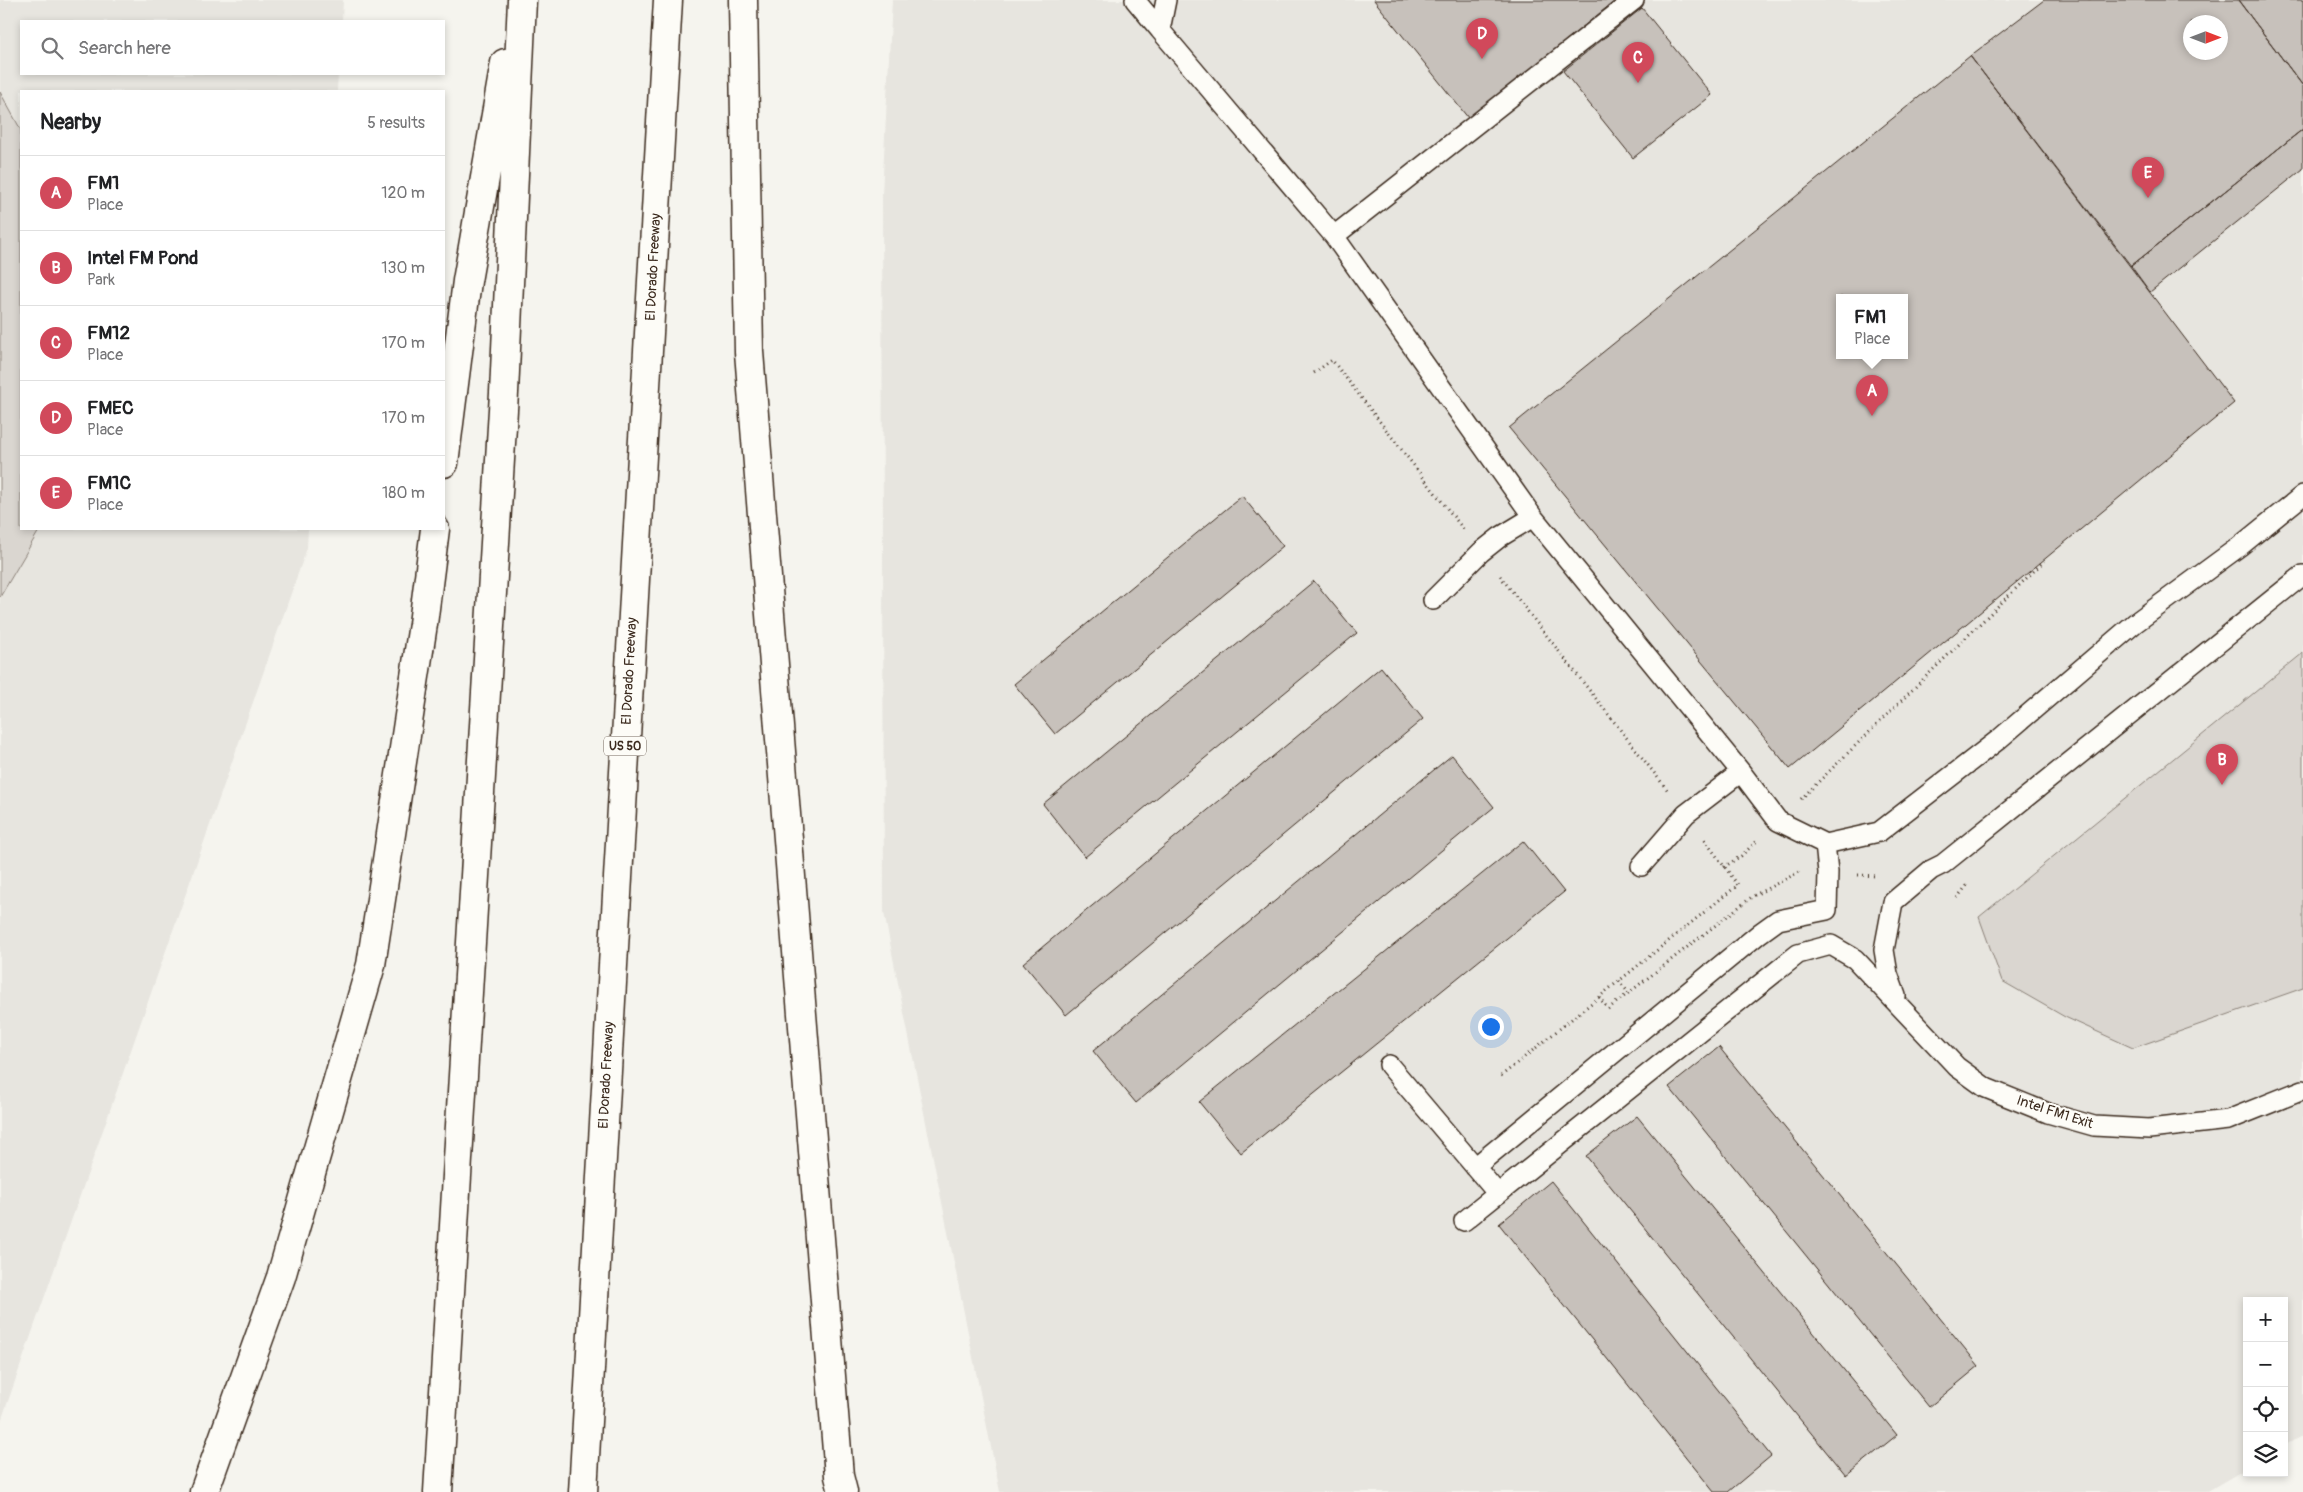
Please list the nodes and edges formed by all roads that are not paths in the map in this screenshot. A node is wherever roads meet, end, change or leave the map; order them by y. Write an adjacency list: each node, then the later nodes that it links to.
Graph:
1 (516, 0): 10 (highway)
2 (522, 0): 26 (highway)
3 (668, 0): 27 (highway, El Dorado Freeway / US 50)
4 (743, 0): 28 (highway)
5 (1135, 0): 8 (lane)
6 (1166, 0): 8 (lane)
7 (1634, 0): 9 (lane)
8 (1160, 30): 9 (lane)
9 (1334, 236): 12 (lane)
10 (445, 455)
11 (2303, 495): 17 (lane)
12 (1532, 518): 15 (lane); 16 (lane)
13 (435, 530): 25 (highway)
14 (2303, 575): 19 (lane)
15 (1433, 600)
16 (1740, 772): 17 (lane); 18 (lane)
17 (1825, 844): 22 (lane)
18 (1641, 866)
19 (1899, 1004): 21 (lane, Intel FM1 Exit); 23 (lane, Intel FM1 Exit)
20 (1389, 1065): 22 (lane)
21 (2303, 1090)
22 (1475, 1167): 23 (lane)
23 (1498, 1194): 24 (lane, Intel FM1 Exit)
24 (1464, 1221)
25 (204, 1492)
26 (438, 1492)
27 (583, 1492)
28 (843, 1492)

